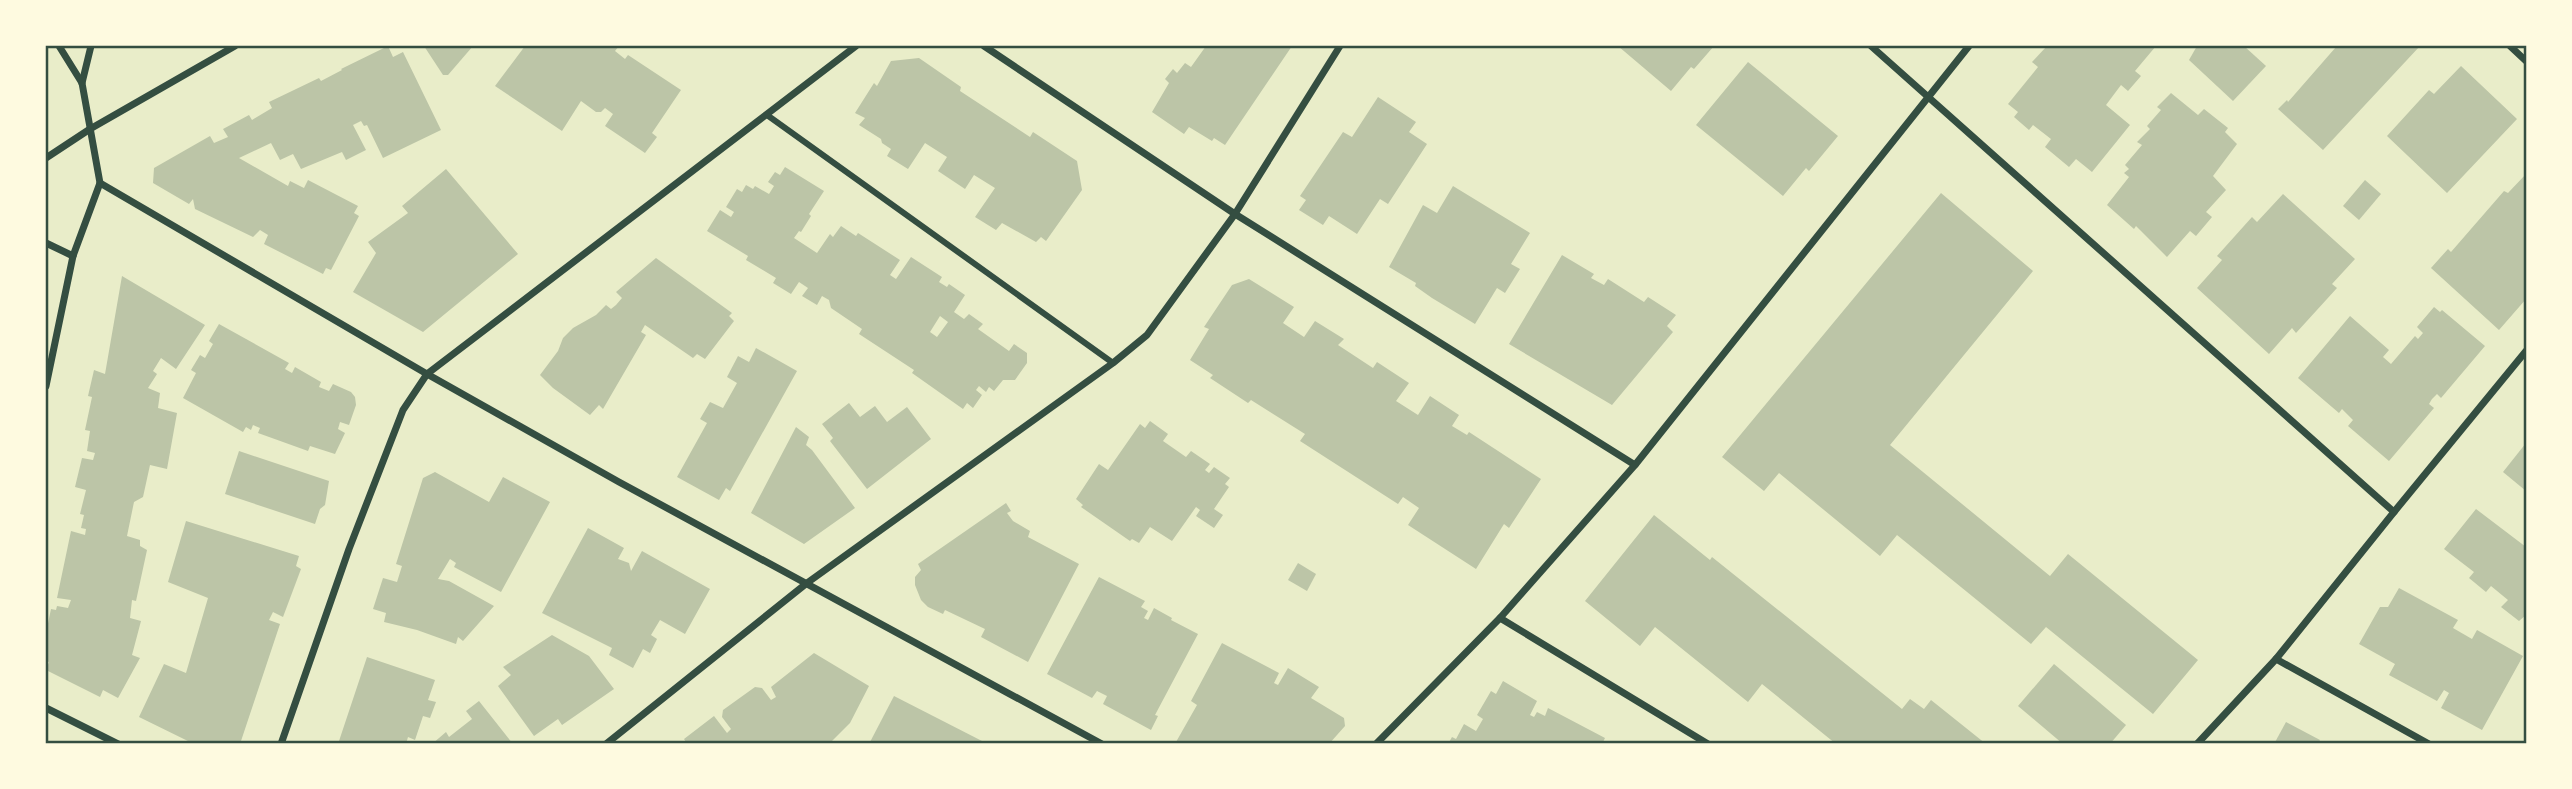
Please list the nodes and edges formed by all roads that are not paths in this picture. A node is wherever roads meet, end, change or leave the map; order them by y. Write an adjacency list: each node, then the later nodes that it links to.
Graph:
1 (59, 46): 11 (street)
2 (90, 46): 11 (street)
3 (235, 46): 14 (street)
4 (856, 46): 13 (street)
5 (984, 46): 17 (street)
6 (1340, 46): 17 (street)
7 (1871, 46): 12 (street)
8 (1969, 46): 12 (street)
9 (2510, 46): 10 (street)
10 (2526, 61)
11 (82, 83): 14 (street)
12 (1927, 98): 24 (street); 25 (street)
13 (767, 115): 21 (street); 22 (street)
14 (90, 129): 15 (street); 16 (street)
15 (46, 158)
16 (100, 183): 19 (street); 22 (street)
17 (1235, 214): 21 (street); 24 (street)
18 (46, 243): 19 (street)
19 (73, 256): 23 (street)
20 (2526, 351): 25 (street)
21 (1113, 363): 26 (street)
22 (428, 374): 26 (street); 31 (street)
23 (46, 386)
24 (1635, 466): 27 (street)
25 (2393, 512): 28 (street)
26 (807, 583): 32 (street); 33 (street)
27 (1500, 618): 34 (street); 35 (street)
28 (2276, 659): 36 (street); 37 (street)
29 (46, 708): 30 (street)
30 (118, 744)
31 (282, 744)
32 (606, 744)
33 (1102, 744)
34 (1376, 744)
35 (1708, 744)
36 (2197, 744)
37 (2429, 744)

